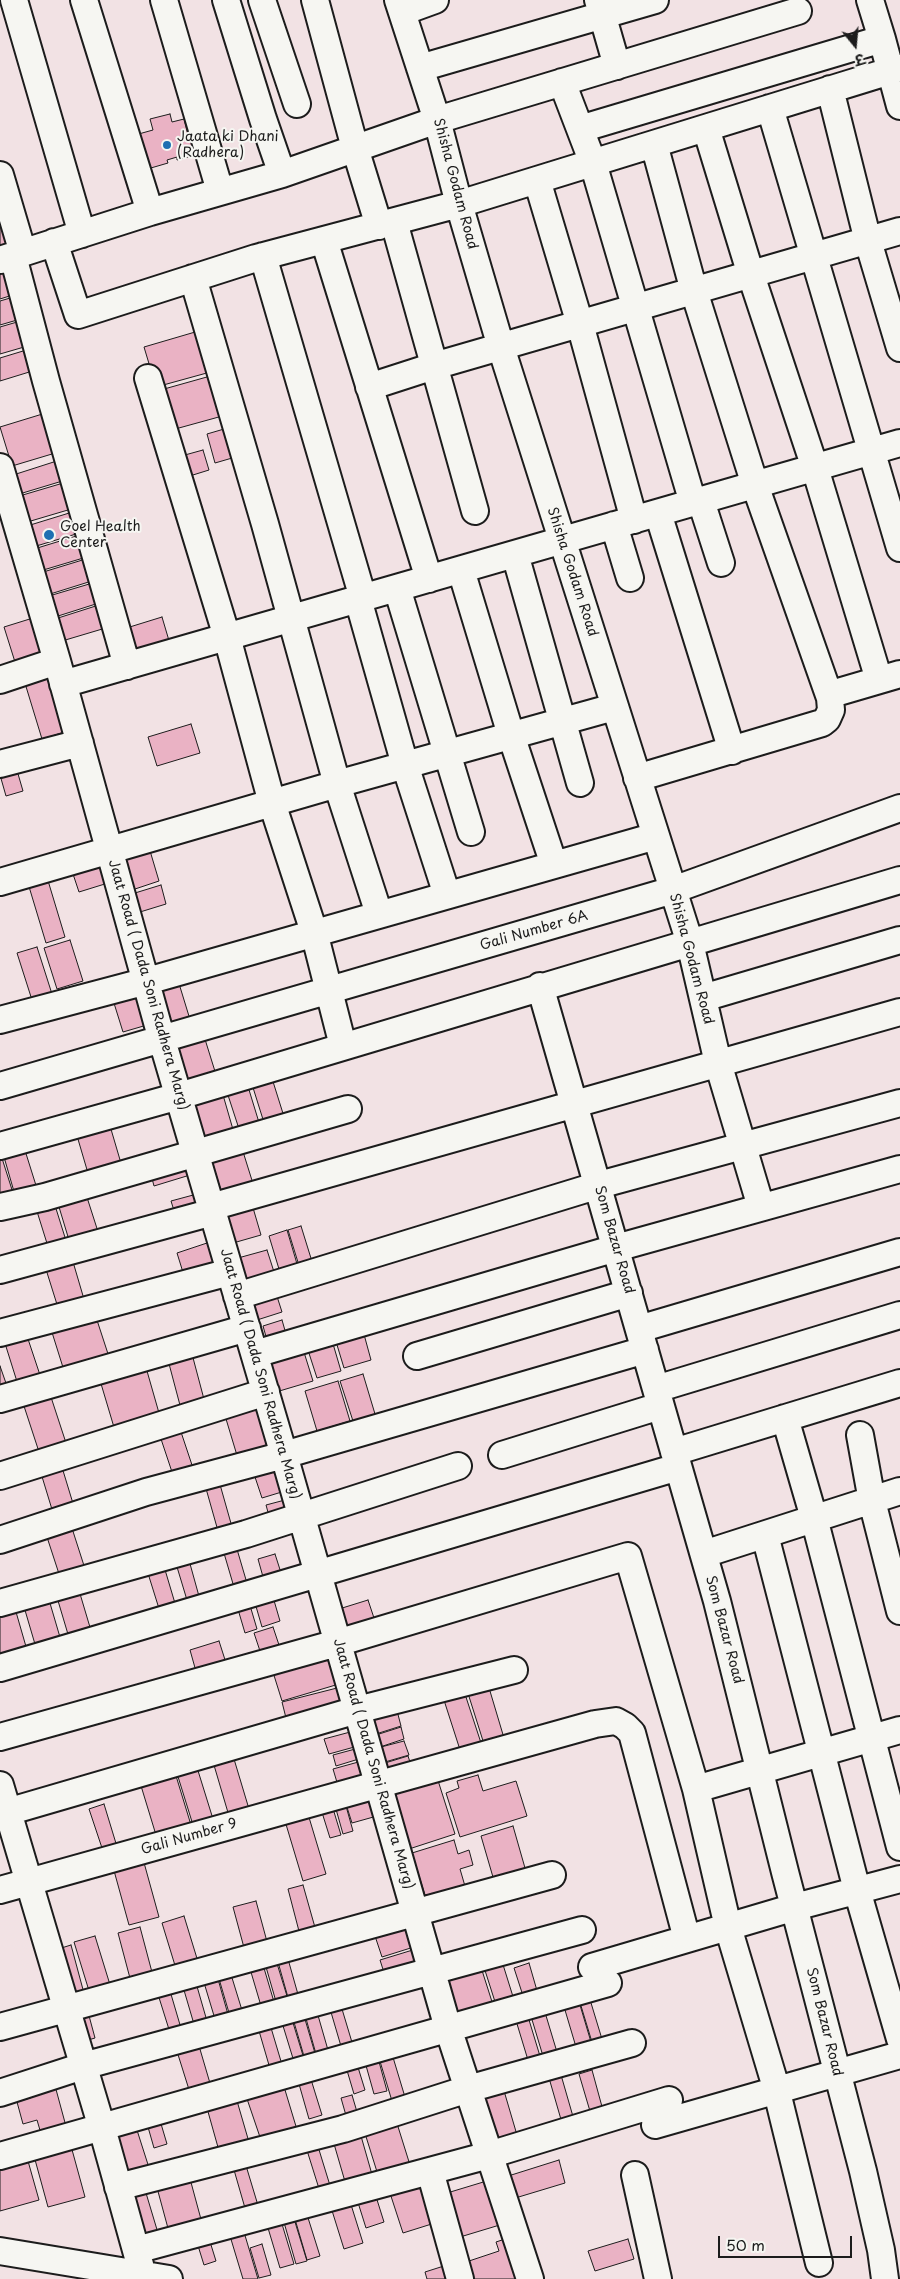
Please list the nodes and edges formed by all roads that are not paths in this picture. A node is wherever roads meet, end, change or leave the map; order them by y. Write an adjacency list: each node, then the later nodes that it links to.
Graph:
1 (14, 0): 36 (street)
2 (84, 0): 33 (street)
3 (164, 0): 31 (street)
4 (226, 0): 28 (street)
5 (262, 0): 19 (street)
6 (315, 0): 26 (street)
7 (435, 0): 10 (street)
8 (655, 0): 11 (street)
9 (870, 0): 13 (street)
10 (400, 6): 15 (street, Shisha Godam Road)
11 (600, 7): 14 (street); 15 (street)
12 (798, 11): 14 (street)
13 (882, 39): 16 (street); 24 (street)
14 (617, 66): 17 (street)
15 (420, 68): 22 (street, Shisha Godam Road)
16 (896, 69): 18 (street); 20 (street)
17 (562, 82): 22 (street); 24 (street)
18 (830, 90): 21 (street); 38 (street)
19 (297, 104)
20 (900, 106)
21 (770, 108): 23 (street); 42 (street)
22 (437, 120): 26 (street); 32 (street, Shisha Godam Road)
23 (706, 128): 25 (street); 43 (street)
24 (580, 129): 27 (street)
25 (654, 144): 27 (street); 45 (street)
26 (355, 148): 28 (street); 34 (street)
27 (593, 163): 30 (street); 46 (street)
28 (282, 174): 31 (street)
29 (0, 175): 40 (street)
30 (537, 180): 32 (street); 47 (street)
31 (220, 191): 33 (street)
32 (459, 204): 34 (street); 48 (street, Shisha Godam Road)
33 (150, 212): 36 (street)
34 (386, 224): 37 (street); 50 (street)
35 (900, 231): 38 (street)
36 (82, 234): 39 (street)
37 (324, 240): 41 (street); 52 (street)
38 (868, 241): 42 (street); 49 (street)
39 (54, 242): 40 (street); 44 (street)
40 (12, 256): 72 (street)
41 (263, 256): 44 (street); 69 (street)
42 (814, 256): 43 (street); 54 (street)
43 (751, 275): 45 (street); 55 (street)
44 (193, 278): 70 (street)
45 (694, 291): 46 (street); 57 (street)
46 (636, 308): 47 (street); 58 (street)
47 (580, 324): 48 (street); 60 (street)
48 (501, 347): 50 (street); 61 (street, Shisha Godam Road)
49 (900, 348)
50 (434, 366): 52 (street); 59 (street)
51 (148, 378): 71 (street)
52 (369, 387): 67 (street)
53 (900, 443): 54 (street)
54 (870, 452): 55 (street); 62 (street)
55 (814, 468): 57 (street); 74 (street)
56 (2, 481): 73 (street, Jaat Road ( Dada Soni Radhera Marg))
57 (756, 485): 58 (street); 76 (street)
58 (697, 502): 60 (street); 64 (street)
59 (475, 511)
60 (635, 519): 61 (street); 66 (street); 81 (street)
61 (562, 540): 63 (street); 77 (street, Shisha Godam Road)
62 (900, 548)
63 (515, 554): 65 (street); 78 (street)
64 (720, 563)
65 (461, 570): 67 (street); 79 (street)
66 (630, 578)
67 (429, 579): 68 (street)
68 (396, 588): 69 (street); 82 (street)
69 (361, 598): 70 (street); 84 (street)
70 (290, 619): 71 (street); 87 (street)
71 (227, 637): 72 (street); 88 (street)
72 (127, 666): 73 (street)
73 (60, 672): 75 (street); 80 (street, Jaat Road ( Dada Soni Radhera Marg))
74 (890, 677): 76 (street)
75 (0, 680)
76 (830, 698): 81 (street)
77 (614, 707): 78 (street); 85 (street, Shisha Godam Road)
78 (562, 721): 79 (street); 86 (street)
79 (511, 735): 82 (street); 93 (street)
80 (80, 743): 83 (street); 92 (street, Jaat Road ( Dada Soni Radhera Marg))
81 (732, 751): 85 (street)
82 (447, 753): 84 (street); 90 (street)
83 (0, 764)
84 (405, 765): 87 (street); 97 (street)
85 (637, 778): 91 (street, Shisha Godam Road)
86 (580, 782)
87 (337, 784): 88 (street); 98 (street)
88 (272, 803): 92 (street); 99 (street)
89 (900, 808): 96 (street, Gali Number 6A)
90 (471, 832)
91 (656, 836): 93 (street); 96 (street, Shisha Godam Road)
92 (110, 850): 95 (street); 102 (street, Jaat Road ( Dada Soni Radhera Marg))
93 (554, 865): 97 (street)
94 (900, 880): 101 (street)
95 (0, 882)
96 (673, 890): 101 (street, Shisha Godam Road); 104 (street, Gali Number 6A)
97 (447, 895): 98 (street)
98 (379, 914): 99 (street)
99 (314, 932): 102 (street); 104 (street)
100 (900, 940): 105 (street)
101 (690, 943): 103 (street); 105 (street, Shisha Godam Road)
102 (147, 981): 107 (street); 108 (street, Jaat Road ( Dada Soni Radhera Marg))
103 (540, 986): 109 (street); 113 (street, Som Bazar Road)
104 (329, 991): 108 (street, Gali Number 6A); 109 (street)
105 (703, 998): 110 (street, Shisha Godam Road)
106 (900, 1012): 110 (street)
107 (0, 1020)
108 (162, 1040): 111 (street, Gali Number 6A); 112 (street, Jaat Road ( Dada Soni Radhera Marg))
109 (343, 1046): 112 (street)
110 (718, 1063): 113 (street); 116 (street, Shisha Godam Road)
111 (0, 1086)
112 (180, 1096): 117 (street); 118 (street, Jaat Road ( Dada Soni Radhera Marg))
113 (574, 1102): 120 (street, Som Bazar Road); 123 (street)
114 (900, 1103): 116 (street)
115 (348, 1109): 118 (street)
116 (742, 1145): 120 (street); 122 (street, Shisha Godam Road)
117 (0, 1146)
118 (196, 1153): 121 (street); 123 (street, Jaat Road ( Dada Soni Radhera Marg))
119 (900, 1169): 122 (street)
120 (599, 1185): 124 (street, Som Bazar Road); 127 (street)
121 (0, 1207)
122 (761, 1207): 124 (street)
123 (212, 1209): 126 (street); 127 (street, Jaat Road ( Dada Soni Radhera Marg))
124 (616, 1248): 128 (street, Som Bazar Road); 133 (street)
125 (900, 1252): 132 (street)
126 (0, 1270)
127 (234, 1284): 130 (street, Jaat Road ( Dada Soni Radhera Marg)); 131 (street)
128 (629, 1293): 132 (street, Som Bazar Road); 134 (street)
129 (900, 1315): 137 (street)
130 (247, 1328): 133 (street, Jaat Road ( Dada Soni Radhera Marg)); 138 (street)
131 (0, 1333)
132 (642, 1339): 137 (street, Som Bazar Road); 141 (street)
133 (255, 1354): 136 (street, Jaat Road ( Dada Soni Radhera Marg))
134 (417, 1356)
135 (900, 1383): 139 (street)
136 (266, 1392): 141 (street, Jaat Road ( Dada Soni Radhera Marg)); 145 (street)
137 (658, 1397): 142 (street); 143 (street, Som Bazar Road)
138 (0, 1399)
139 (785, 1418): 143 (street); 149 (street)
140 (860, 1435): 147 (street)
141 (284, 1455): 148 (street, Jaat Road ( Dada Soni Radhera Marg)); 151 (street)
142 (502, 1455)
143 (676, 1459): 152 (street, Som Bazar Road); 153 (street)
144 (458, 1466): 148 (street)
145 (0, 1476)
146 (900, 1491): 147 (street)
147 (872, 1501): 149 (street); 155 (street)
148 (302, 1515): 153 (street, Jaat Road ( Dada Soni Radhera Marg)); 154 (street)
149 (814, 1518): 150 (street); 162 (street)
150 (765, 1534): 152 (street); 163 (street)
151 (0, 1540)
152 (704, 1554): 164 (street, Som Bazar Road)
153 (318, 1574): 156 (street, Jaat Road ( Dada Soni Radhera Marg)); 157 (street)
154 (0, 1603)
155 (900, 1610)
156 (338, 1643): 159 (street, Jaat Road ( Dada Soni Radhera Marg)); 161 (street); 167 (street)
157 (0, 1668)
158 (514, 1670): 159 (street)
159 (357, 1710): 165 (street, Jaat Road ( Dada Soni Radhera Marg)); 168 (street)
160 (900, 1730): 162 (street)
161 (0, 1737)
162 (872, 1738): 163 (street); 169 (street)
163 (821, 1752): 164 (street); 174 (street)
164 (760, 1771): 167 (street); 175 (street, Som Bazar Road)
165 (378, 1784): 172 (street, Gali Number 9); 176 (street, Jaat Road ( Dada Soni Radhera Marg)); 179 (street, Gali Number 9)
166 (0, 1785): 168 (street)
167 (696, 1789): 177 (street)
168 (4, 1813): 172 (street)
169 (900, 1847)
170 (552, 1875): 176 (street)
171 (900, 1879): 174 (street)
172 (29, 1881): 173 (street, Gali Number 9); 181 (street)
173 (0, 1890)
174 (856, 1890): 175 (street); 184 (street)
175 (795, 1907): 177 (street); 188 (street, Som Bazar Road)
176 (416, 1913): 180 (street, Jaat Road ( Dada Soni Radhera Marg)); 181 (street)
177 (728, 1927): 179 (street); 190 (street)
178 (582, 1930): 180 (street)
179 (687, 1940): 183 (street)
180 (432, 1971): 183 (street, Jaat Road ( Dada Soni Radhera Marg)); 187 (street)
181 (65, 2009): 182 (street); 187 (street)
182 (0, 2027)
183 (448, 2028): 189 (street, Jaat Road ( Dada Soni Radhera Marg)); 194 (street)
184 (900, 2039)
185 (632, 2043): 189 (street)
186 (900, 2055): 188 (street)
187 (83, 2066): 191 (street); 194 (street)
188 (838, 2073): 190 (street); 200 (street, Som Bazar Road)
189 (468, 2089): 195 (street, Jaat Road ( Dada Soni Radhera Marg)); 199 (street)
190 (777, 2090): 193 (street); 202 (street)
191 (0, 2093)
192 (669, 2100): 195 (street)
193 (655, 2126)
194 (102, 2128): 196 (street); 199 (street)
195 (489, 2155): 197 (street); 206 (street, Jaat Road ( Dada Soni Radhera Marg))
196 (0, 2156)
197 (430, 2170): 203 (street); 205 (street)
198 (635, 2175): 207 (street)
199 (118, 2188): 203 (street)
200 (890, 2250): 208 (street, Som Bazar Road)
201 (0, 2251): 203 (street)
202 (819, 2263)
203 (141, 2267): 204 (street)
204 (169, 2279)
205 (460, 2279)
206 (530, 2279)
207 (658, 2279)
208 (885, 2279)

